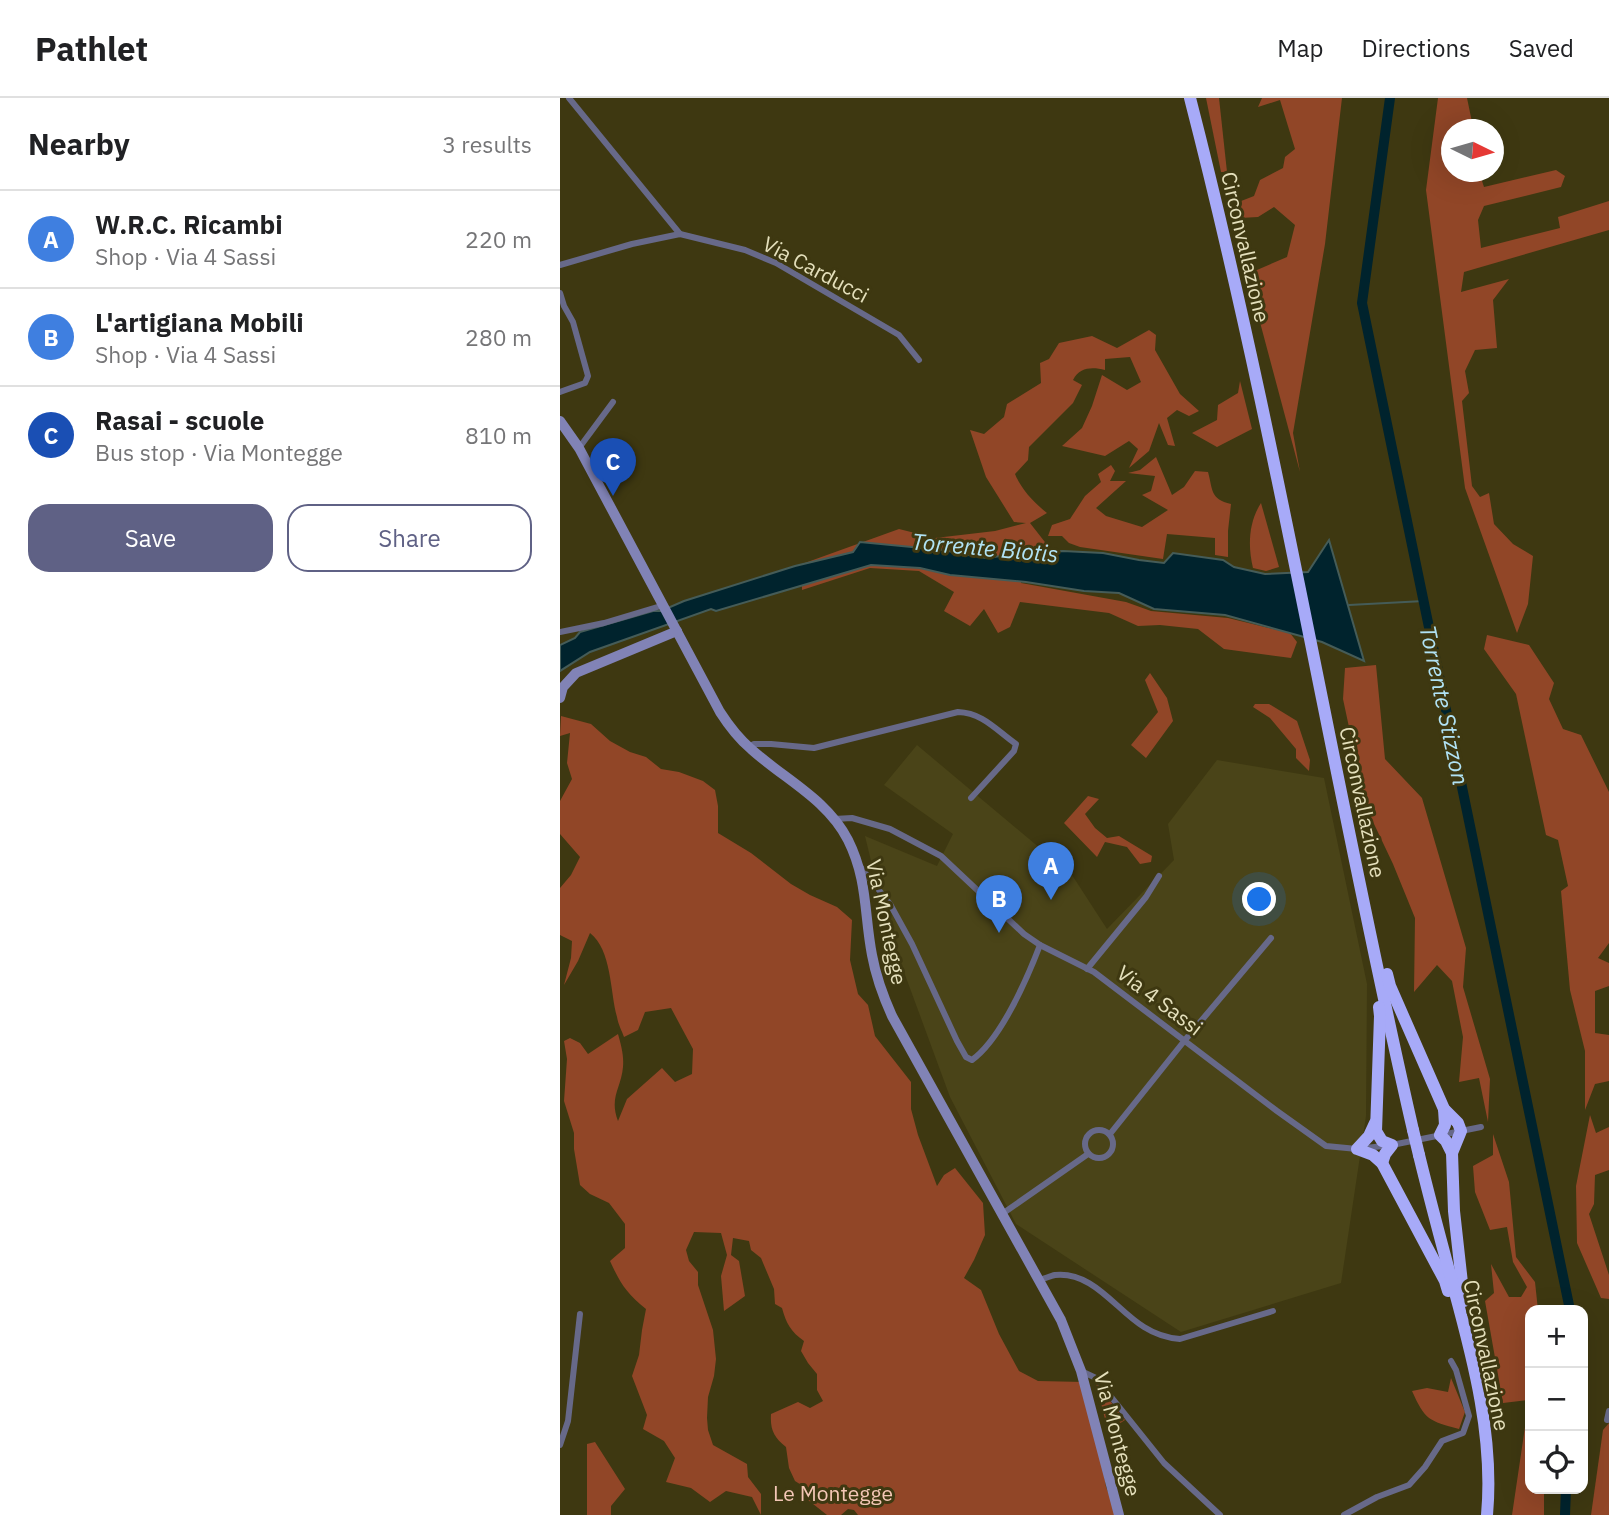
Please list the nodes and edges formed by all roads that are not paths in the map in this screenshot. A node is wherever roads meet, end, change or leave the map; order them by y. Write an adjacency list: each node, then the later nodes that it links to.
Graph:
1 (569, 98): 3 (street)
2 (1190, 98): 21 (highway, Circonvallazione)
3 (680, 234): 4 (street, Via Carducci); 6 (street, Via Carducci)
4 (560, 265)
5 (560, 293): 7 (street)
6 (919, 360)
7 (560, 392)
8 (612, 402): 10 (street)
9 (560, 421): 10 (street, Via Montegge)
10 (579, 448): 11 (street, Via Montegge)
11 (667, 611): 12 (street, Via Montegge); 13 (street)
12 (677, 631): 14 (street); 16 (street, Via Montegge)
13 (560, 632)
14 (564, 680): 15 (street)
15 (560, 698)
16 (748, 747): 17 (street); 18 (street, Via Montegge)
17 (971, 798)
18 (834, 819): 19 (street, Via Montegge); 23 (street, Via 4 Sassi)
19 (858, 864): 23 (street); 37 (street, Via Montegge)
20 (1158, 876): 24 (street)
21 (1370, 930): 26 (highway); 27 (highway); 41 (highway, Circonvallazione, bridge)
22 (1271, 937): 25 (street)
23 (1040, 945): 24 (street, Via 4 Sassi)
24 (1087, 969): 25 (street, Via 4 Sassi)
25 (1185, 1041): 30 (street); 33 (street, Via 4 Sassi)
26 (1444, 1108): 29 (highway); 31 (highway)
27 (1376, 1122): 32 (highway); 33 (highway)
28 (1481, 1126): 29 (street, Via 4 Sassi)
29 (1461, 1131): 31 (street, Via 4 Sassi); 34 (highway)
30 (1110, 1134): 35 (street); 35 (street)
31 (1440, 1135): 32 (street, Via 4 Sassi); 34 (highway)
32 (1392, 1144): 33 (street, Via 4 Sassi); 36 (highway)
33 (1357, 1149): 36 (highway)
34 (1452, 1153): 41 (highway)
35 (1088, 1154): 37 (street)
36 (1382, 1163): 41 (highway)
37 (1002, 1214): 38 (street, Via Montegge)
38 (1039, 1280): 39 (street); 43 (street, Via Montegge)
39 (1273, 1311)
40 (580, 1314): 46 (street)
41 (1462, 1318): 50 (highway, Circonvallazione)
42 (1451, 1361): 49 (street)
43 (1081, 1371): 47 (street, Via Montegge); 48 (street)
44 (1609, 1411): 45 (street)
45 (1607, 1420)
46 (560, 1446)
47 (1119, 1515)
48 (1220, 1515)
49 (1344, 1515)
50 (1487, 1515)

